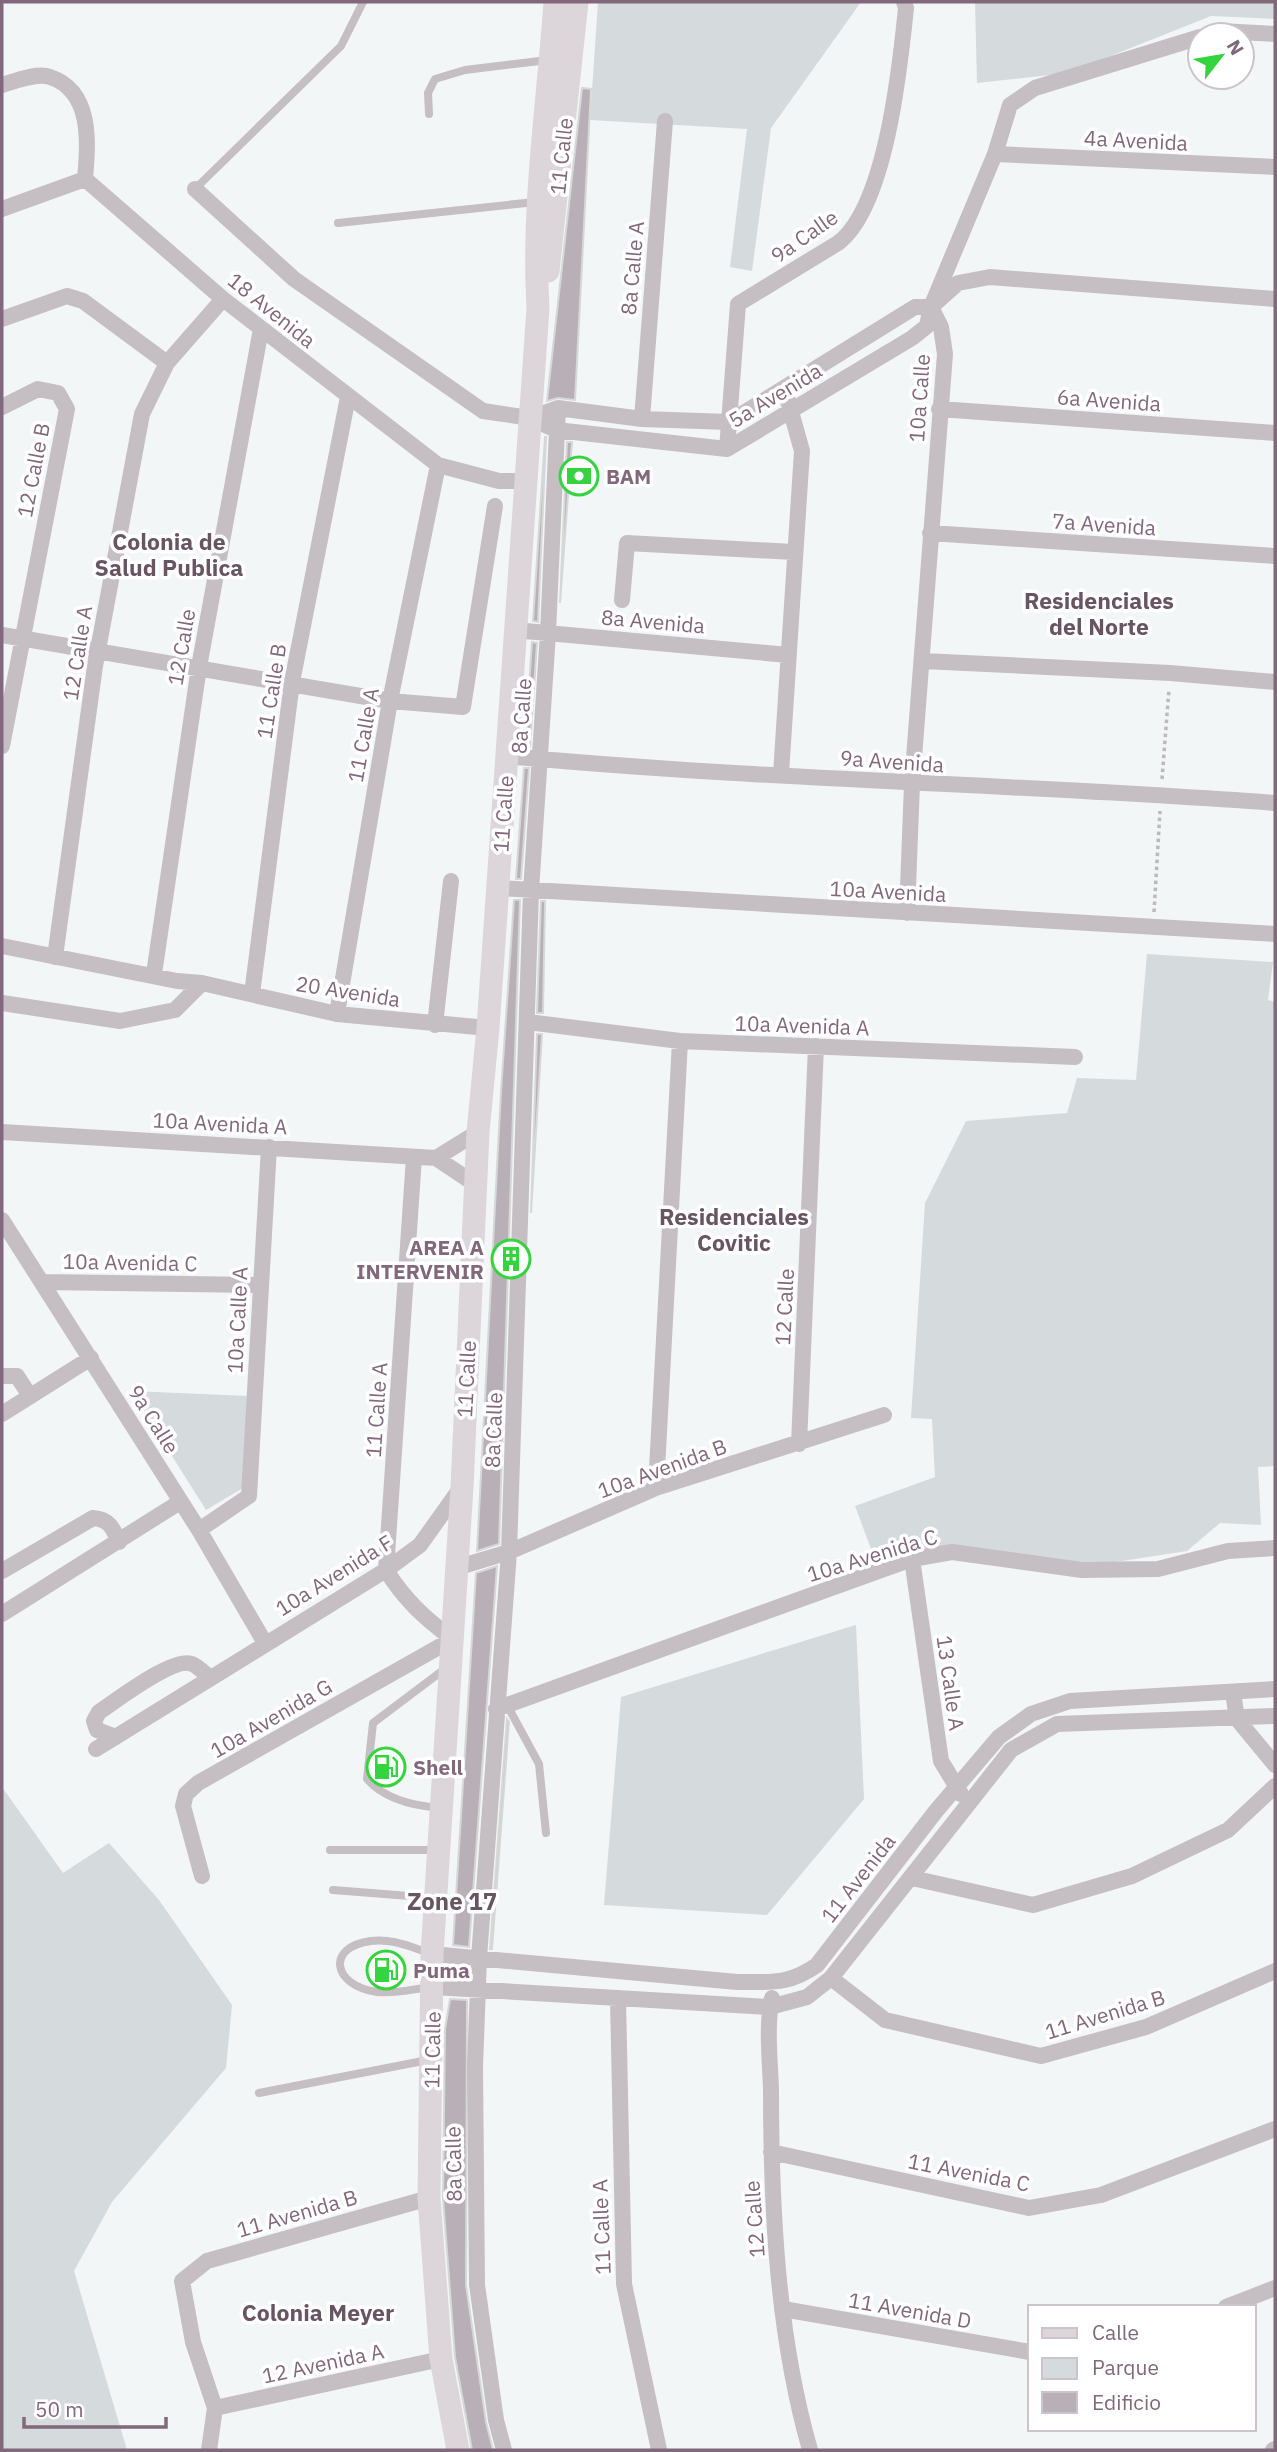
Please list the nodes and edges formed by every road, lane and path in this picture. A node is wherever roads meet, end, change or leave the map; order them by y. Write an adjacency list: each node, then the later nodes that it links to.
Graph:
1 (363, 2): 15 (lane)
2 (555, 2): 8 (street, 11 Calle)
3 (576, 2): 22 (street, 11 Calle)
4 (904, 2): 34 (street, 9a Calle)
5 (1256, 34): 6 (street)
6 (1275, 34)
7 (1186, 41): 12 (street)
8 (551, 59): 10 (lane); 16 (street, 11 Calle)
9 (2, 85): 14 (street)
10 (429, 114)
11 (665, 121): 33 (street, 8a Calle A)
12 (995, 154): 13 (street, 4a Avenida); 21 (street)
13 (1275, 167)
14 (85, 179): 17 (street); 19 (street, 18 Avenida)
15 (195, 189): 32 (street, 5a Avenida)
16 (538, 202): 18 (lane); 22 (street, 11 Calle)
17 (2, 209)
18 (338, 223)
19 (223, 299): 24 (street, 18 Avenida); 25 (street, 12 Calle A)
20 (1275, 299): 21 (street, 5a Avenida)
21 (931, 307): 26 (street, 5a Avenida); 30 (street, 5a Avenida); 31 (street, 10a Calle)
22 (538, 308): 32 (street, 11 Calle)
23 (2, 319): 25 (street)
24 (261, 329): 27 (street, 18 Avenida); 52 (street, 12 Calle)
25 (167, 363): 49 (street, 12 Calle A)
26 (782, 389): 30 (street); 34 (street, 5a Avenida)
27 (348, 397): 38 (street, 18 Avenida); 53 (street, 11 Calle B)
28 (2, 407): 48 (street, 12 Calle B)
29 (558, 408): 32 (street, 5a Avenida); 33 (street, 5a Avenida); 35 (street, 8a Calle)
30 (793, 409): 37 (street, 5a Avenida); 42 (street)
31 (939, 409): 36 (street, 6a Avenida); 41 (street, 10a Calle)
32 (530, 418): 35 (street, 5a Avenida); 39 (street, 11 Calle)
33 (642, 419): 34 (street, 5a Avenida)
34 (729, 422): 37 (street, 9a Calle)
35 (556, 430): 37 (street, 5a Avenida); 46 (street, 8a Calle)
36 (1275, 433)
37 (726, 449)
38 (438, 465): 39 (street, 18 Avenida); 55 (street, 11 Calle A)
39 (526, 481): 45 (street, 11 Calle)
40 (495, 506): 55 (street)
41 (930, 533): 43 (street, 7a Avenida); 51 (street, 10a Calle)
42 (793, 552): 44 (street); 50 (street)
43 (1275, 556)
44 (622, 600)
45 (514, 630): 46 (street, 8a Avenida); 57 (street, 11 Calle)
46 (548, 633): 50 (street, 8a Avenida); 58 (street, 8a Calle)
47 (2, 635): 48 (street)
48 (22, 638): 49 (street); 56 (street, 12 Calle B)
49 (98, 650): 52 (street); 68 (street, 12 Calle A)
50 (788, 655): 59 (street)
51 (923, 661): 54 (street); 60 (street, 10a Calle)
52 (199, 667): 53 (street); 69 (street, 12 Calle)
53 (292, 682): 55 (street); 71 (street, 11 Calle B)
54 (1275, 682)
55 (390, 701): 73 (street, 11 Calle A)
56 (2, 746)
57 (507, 755): 58 (street, 9a Avenida); 63 (street, 11 Calle)
58 (540, 759): 59 (street, 9a Avenida); 64 (street, 8a Calle)
59 (781, 774): 60 (street, 9a Avenida)
60 (912, 784): 61 (street, 9a Avenida); 65 (street, 10a Calle)
61 (1275, 803)
62 (451, 881): 75 (street)
63 (498, 888): 64 (street, 10a Avenida); 76 (street, 11 Calle)
64 (531, 891): 65 (street, 10a Avenida); 74 (street, 8a Calle)
65 (906, 913): 66 (street, 10a Avenida)
66 (1275, 934)
67 (2, 946): 68 (street, 20 Avenida)
68 (55, 957): 69 (street, 20 Avenida)
69 (153, 974): 70 (street, 20 Avenida)
70 (202, 983): 71 (street, 20 Avenida); 72 (street)
71 (252, 994): 73 (street, 20 Avenida)
72 (2, 1003)
73 (337, 1014): 75 (street, 20 Avenida)
74 (528, 1022): 77 (street, 10a Avenida A); 101 (street, 8a Calle)
75 (435, 1025): 76 (street, 20 Avenida)
76 (488, 1028): 81 (street, 11 Calle)
77 (680, 1041): 78 (street, 10a Avenida A); 96 (street)
78 (816, 1046): 79 (street, 10a Avenida A); 94 (street, 12 Calle)
79 (1075, 1057)
80 (2, 1132): 82 (street, 10a Avenida A)
81 (478, 1132): 84 (street); 85 (street, 11 Calle)
82 (269, 1147): 83 (street, 10a Avenida A); 88 (street, 10a Calle A)
83 (414, 1157): 84 (street, 10a Avenida A); 104 (street, 11 Calle A)
84 (436, 1158): 85 (street)
85 (475, 1184): 95 (street, 11 Calle)
86 (2, 1220): 87 (street, 9a Calle)
87 (42, 1282): 88 (street, 10a Avenida C); 89 (street, 9a Calle)
88 (260, 1285): 98 (street, 10a Calle A)
89 (91, 1358): 91 (street); 97 (street, 9a Calle)
90 (2, 1376): 91 (street)
91 (30, 1396): 92 (street)
92 (2, 1414)
93 (884, 1415): 94 (street, 10a Avenida B)
94 (799, 1444): 96 (street, 10a Avenida B)
95 (462, 1487): 103 (street, 11 Calle); 104 (street, 10a Avenida F)
96 (656, 1488): 101 (street, 10a Avenida B)
97 (180, 1502): 98 (street, 9a Calle); 99 (street)
98 (199, 1530): 108 (street, 9a Calle)
99 (119, 1542): 105 (street); 106 (street)
100 (1275, 1548): 102 (street, 10a Avenida C)
101 (509, 1552): 103 (street, 10a Avenida B); 113 (street, 8a Calle)
102 (912, 1559): 113 (street, 10a Avenida C); 120 (street, 13 Calle A)
103 (456, 1568): 107 (street, 11 Calle)
104 (386, 1570): 107 (street); 108 (street, 10a Avenida F)
105 (2, 1571)
106 (2, 1614)
107 (453, 1639): 109 (street, 11 Calle); 126 (street, 10a Avenida G)
108 (265, 1643): 110 (street, 10a Avenida F)
109 (452, 1664): 122 (street, 11 Calle); 122 (lane)
110 (210, 1678): 116 (street, 10a Avenida F); 116 (street)
111 (1275, 1689): 112 (street, 11 Avenida)
112 (1233, 1692): 115 (street); 120 (street, 11 Avenida)
113 (502, 1707): 123 (lane); 131 (street, 8a Calle)
114 (1275, 1716): 115 (street, 11 Avenida)
115 (1237, 1719): 118 (street); 121 (street, 11 Avenida)
116 (116, 1737): 117 (street, 10a Avenida F)
117 (96, 1749)
118 (1275, 1765)
119 (1275, 1786): 127 (street)
120 (956, 1788): 121 (street, 13 Calle A); 134 (street, 11 Avenida)
121 (969, 1803): 127 (street, 11 Avenida)
122 (442, 1808): 125 (street, 11 Calle)
123 (547, 1833)
124 (330, 1850): 125 (lane)
125 (439, 1850): 129 (street, 11 Calle)
126 (202, 1877)
127 (912, 1878): 133 (street, 11 Avenida)
128 (334, 1890): 129 (lane)
129 (436, 1898): 130 (street, 11 Calle)
130 (432, 1954): 131 (street, 11 Avenida); 135 (street, 11 Calle); 135 (lane)
131 (478, 1958): 134 (street, 11 Avenida); 136 (street, 8a Calle)
132 (1275, 1971): 133 (street, 11 Avenida B)
133 (831, 1978): 138 (street, 11 Avenida)
134 (776, 1982): 138 (street, 12 Calle)
135 (433, 1987): 136 (street, 11 Avenida); 139 (street, 11 Calle)
136 (477, 1989): 137 (street, 11 Avenida); 152 (street, 8a Calle)
137 (618, 1998): 138 (street, 11 Avenida); 153 (street, 11 Calle A)
138 (770, 2007): 142 (street, 12 Calle)
139 (431, 2060): 140 (lane); 143 (street, 11 Calle)
140 (259, 2093)
141 (1275, 2129): 142 (street, 11 Avenida C)
142 (771, 2152): 146 (street, 12 Calle)
143 (429, 2198): 148 (street, 11 Calle); 149 (street, 11 Avenida B)
144 (1275, 2288): 145 (street)
145 (1231, 2305)
146 (783, 2309): 147 (street, 11 Avenida D); 154 (street, 12 Calle)
147 (1028, 2351)
148 (440, 2359): 149 (street, 12 Avenida A); 151 (street, 11 Calle)
149 (215, 2408): 150 (street)
150 (209, 2450)
151 (458, 2450)
152 (504, 2450)
153 (659, 2450)
154 (810, 2450)

